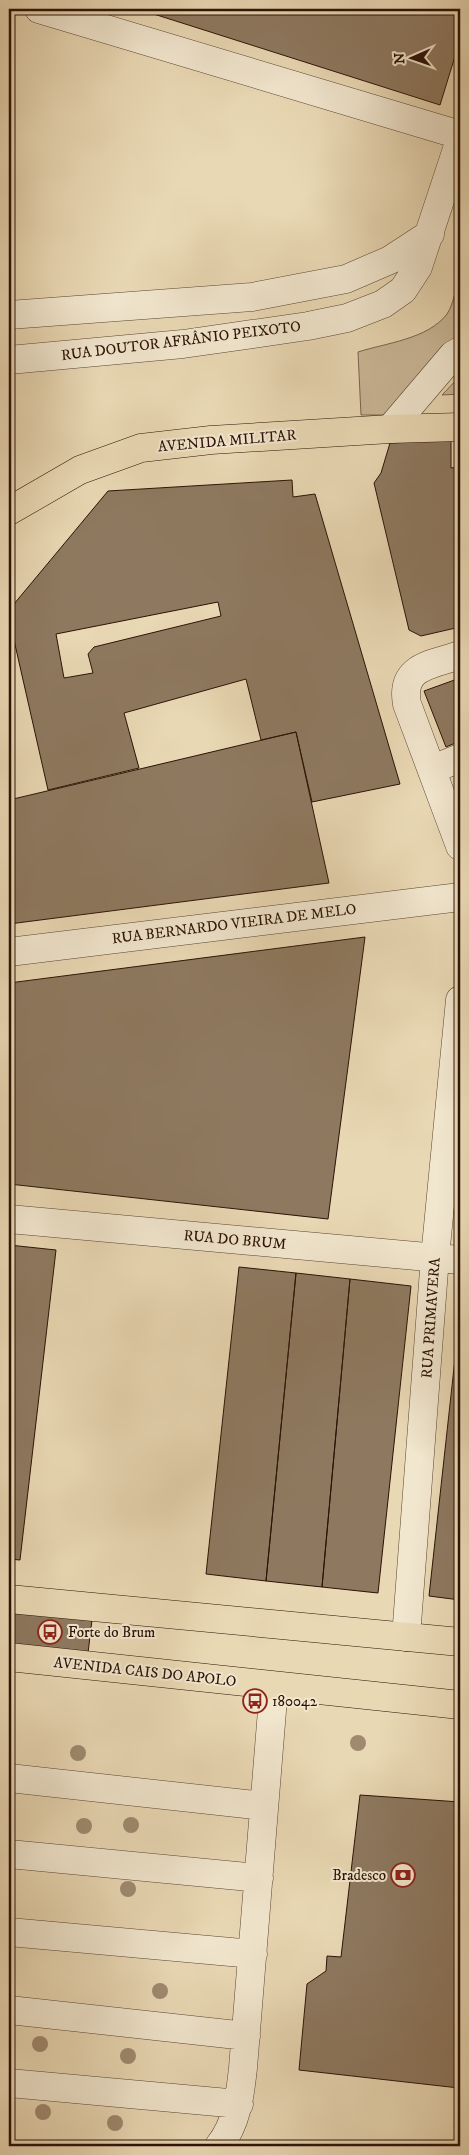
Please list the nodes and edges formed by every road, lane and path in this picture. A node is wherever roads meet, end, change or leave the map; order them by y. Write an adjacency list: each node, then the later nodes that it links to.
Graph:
1 (39, 9): 2 (street)
2 (460, 135)
3 (460, 140): 4 (street, RUA DOUTOR AFRÂNIO PEIXOTO)
4 (430, 234): 5 (street); 7 (street, RUA DOUTOR AFRÂNIO PEIXOTO)
5 (128, 306): 6 (street); 7 (street)
6 (9, 315)
7 (134, 348): 9 (street, RUA DOUTOR AFRÂNIO PEIXOTO)
8 (460, 351): 11 (street)
9 (9, 360)
10 (460, 427): 11 (main road, AVENIDA MILITAR)
11 (390, 429): 12 (main road, AVENIDA MILITAR)
12 (9, 511)
13 (460, 655): 15 (street)
14 (460, 758): 15 (street)
15 (433, 769): 16 (street)
16 (460, 846)
17 (460, 897): 18 (street, RUA BERNARDO VIEIRA DE MELO)
18 (9, 952)
19 (460, 1000): 21 (street, RUA PRIMAVERA)
20 (9, 1219): 21 (street, RUA DO BRUM)
21 (448, 1259): 23 (street, RUA PRIMAVERA)
22 (9, 1599): 23 (main road)
23 (406, 1638): 24 (main road)
24 (460, 1642)
25 (9, 1657): 26 (main road, AVENIDA CAIS DO APOLO)
26 (274, 1686): 27 (main road, AVENIDA CAIS DO APOLO); 29 (street)
27 (460, 1705)
28 (9, 1778): 29 (street)
29 (264, 1806): 31 (street)
30 (9, 1854): 31 (street)
31 (259, 1878): 33 (street)
32 (9, 1932): 33 (street)
33 (254, 1954): 35 (street)
34 (9, 2010): 35 (street)
35 (246, 2036): 37 (street)
36 (9, 2083): 37 (street)
37 (239, 2104): 38 (street)
38 (219, 2146)

